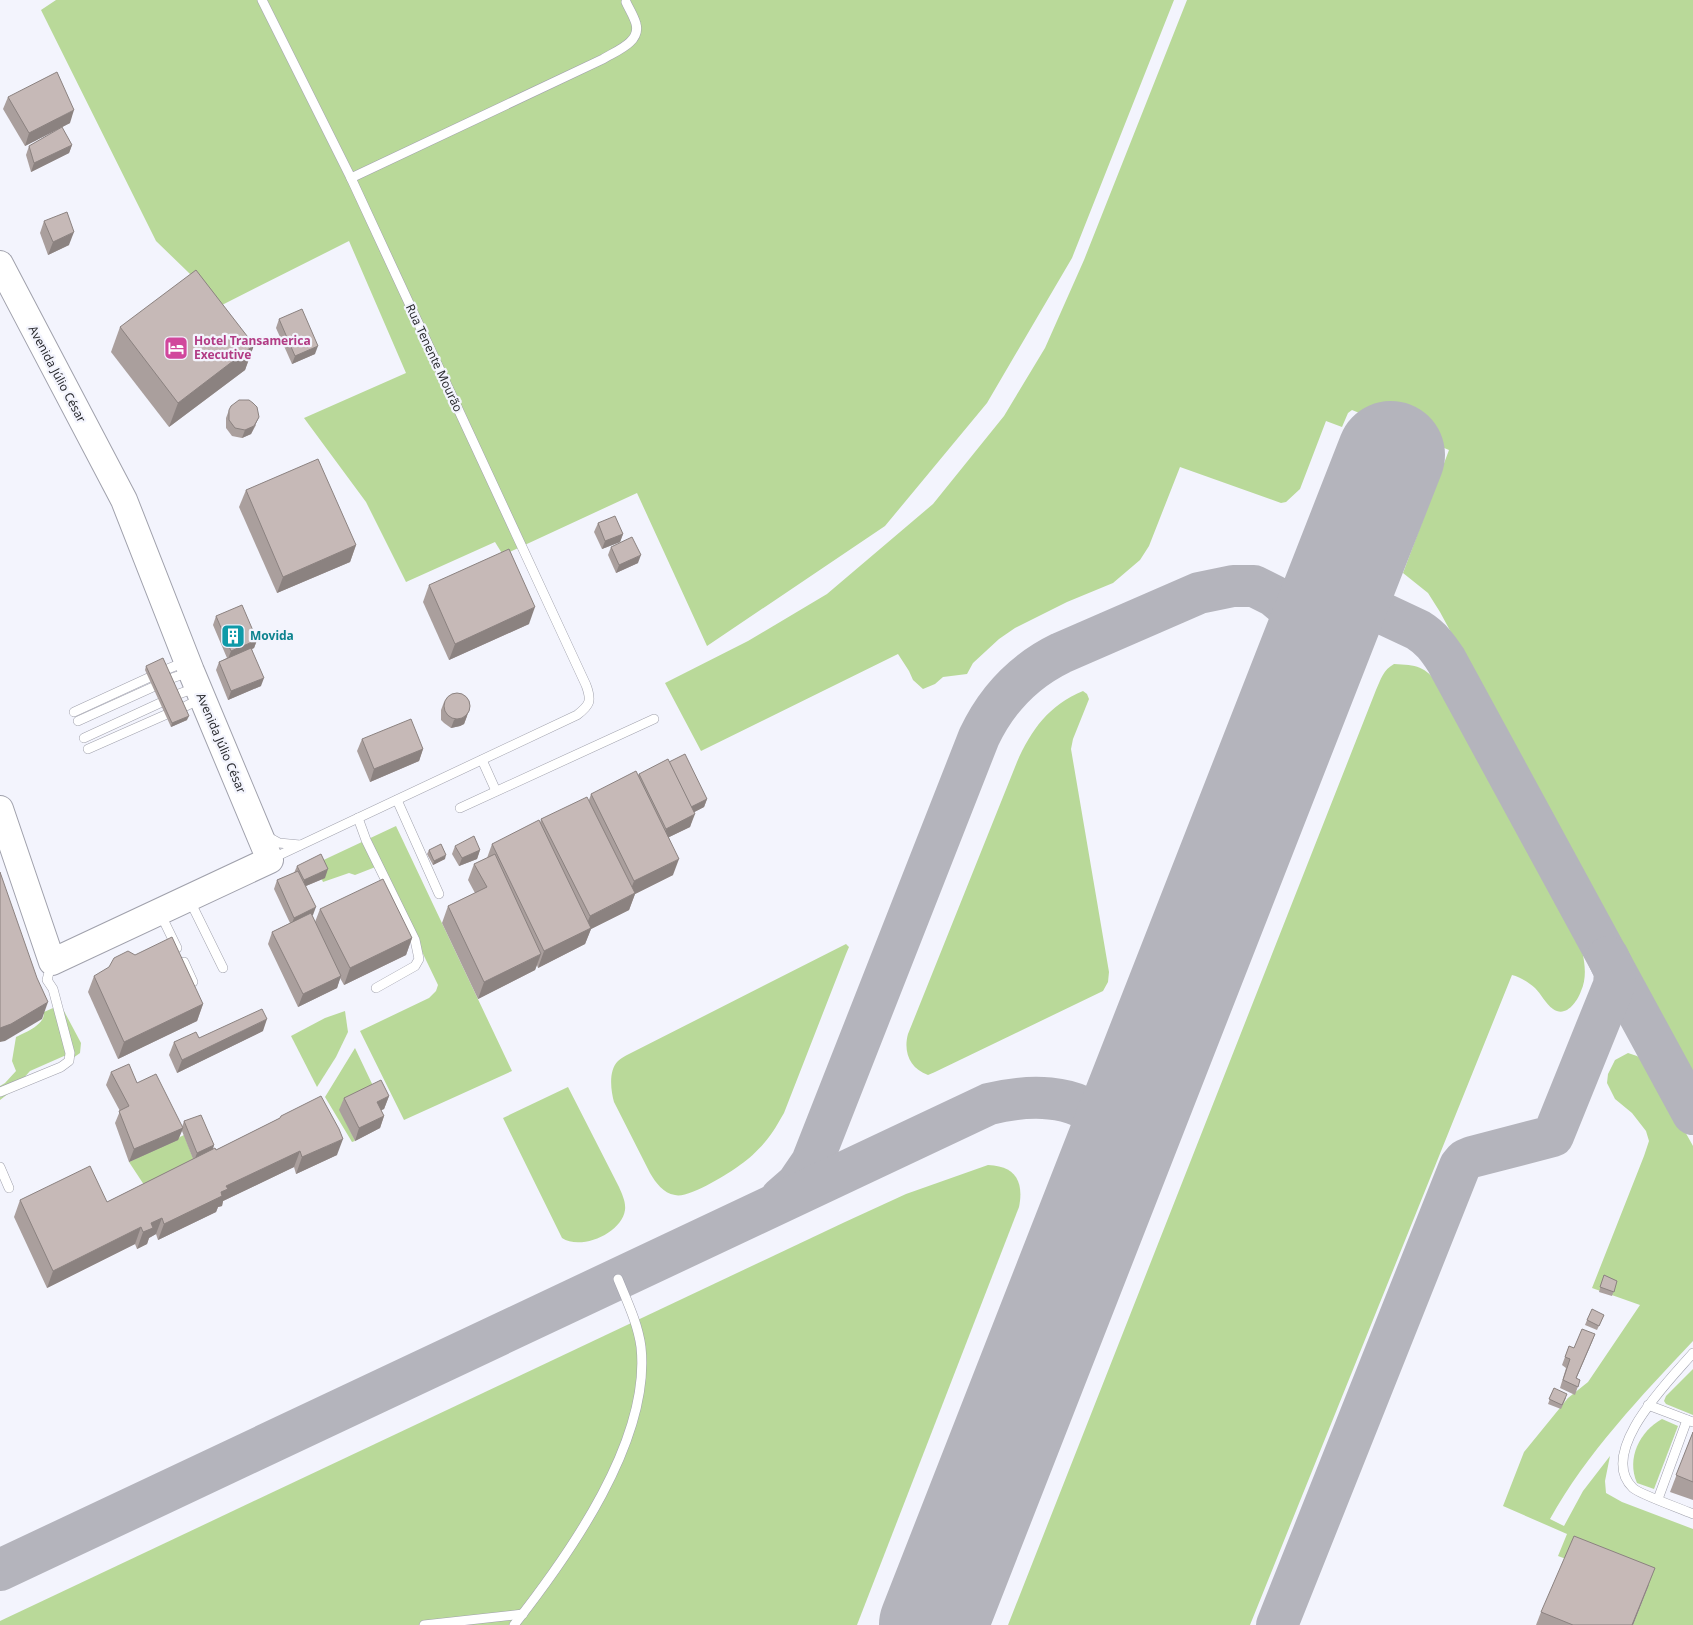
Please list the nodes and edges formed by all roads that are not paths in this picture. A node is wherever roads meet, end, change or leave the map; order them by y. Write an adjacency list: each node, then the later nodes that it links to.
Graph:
1 (262, 0): 3 (lane, Rua Tenente Mourão)
2 (626, 2): 3 (lane)
3 (351, 178): 14 (lane, Rua Tenente Mourão)
4 (0, 264): 20 (street, Avenida Júlio César)
5 (148, 678): 8 (lane)
6 (152, 687): 11 (lane)
7 (160, 703): 12 (lane)
8 (74, 712)
9 (165, 715): 13 (lane)
10 (654, 718): 15 (lane)
11 (78, 721)
12 (84, 738)
13 (88, 749)
14 (482, 760): 15 (lane); 16 (lane)
15 (496, 790): 18 (lane)
16 (397, 800): 19 (lane); 23 (lane)
17 (0, 808): 26 (street)
18 (460, 808)
19 (358, 818): 21 (lane); 29 (lane)
20 (256, 828): 21 (lane); 22 (street, Avenida Júlio César)
21 (303, 845): 22 (lane)
22 (270, 860): 24 (street)
23 (440, 894)
24 (188, 898): 25 (street); 27 (lane)
25 (159, 912): 26 (street); 28 (lane)
26 (48, 963): 30 (lane)
27 (223, 968)
28 (194, 982)
29 (376, 988)
30 (0, 1092)
31 (0, 1167): 32 (lane)
32 (9, 1188)
33 (618, 1279): 39 (lane)
34 (1693, 1353): 35 (lane)
35 (1648, 1405): 36 (lane); 37 (lane)
36 (1690, 1421): 37 (lane)
37 (1658, 1499): 38 (lane)
38 (1693, 1514)
39 (523, 1614): 40 (lane); 41 (lane)
40 (424, 1625)
41 (514, 1625)

